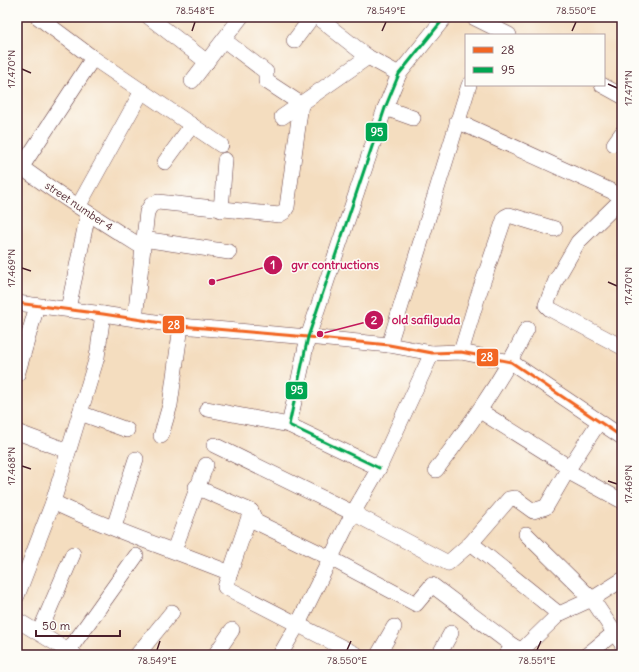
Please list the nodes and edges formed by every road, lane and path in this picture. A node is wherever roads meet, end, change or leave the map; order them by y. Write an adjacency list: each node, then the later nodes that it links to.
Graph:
1 (150, 17): 13 (street)
2 (241, 17): 9 (street)
3 (312, 17): 10 (street)
4 (317, 17): 11 (street)
5 (445, 17): 14 (street)
6 (472, 17): 8 (street)
7 (45, 19): 12 (street)
8 (507, 34)
9 (224, 40): 13 (street); 20 (street)
10 (294, 41)
11 (368, 57): 14 (street); 20 (street)
12 (93, 58): 18 (street); 27 (street)
13 (207, 62): 15 (street)
14 (399, 74): 21 (street)
15 (192, 80)
16 (469, 86): 24 (street)
17 (604, 86): 19 (street)
18 (142, 91): 25 (street); 29 (street)
19 (622, 96)
20 (301, 104): 22 (street); 30 (street)
21 (384, 108): 23 (street); 41 (street)
22 (282, 117)
23 (413, 118)
24 (458, 121): 28 (street); 42 (street)
25 (192, 125): 26 (street); 30 (street)
26 (165, 162)
27 (19, 168): 29 (street, street number 4)
28 (622, 198): 43 (street)
29 (84, 210): 32 (street, street number 4); 36 (street)
30 (222, 210): 32 (street)
31 (555, 229): 44 (street)
32 (143, 243): 33 (street); 38 (street)
33 (229, 252)
34 (17, 303): 35 (street)
35 (37, 306): 36 (street); 47 (street)
36 (68, 309): 37 (street)
37 (103, 314): 38 (street); 50 (street)
38 (135, 319): 39 (street)
39 (181, 326): 41 (street); 56 (street)
40 (526, 329): 46 (street)
41 (308, 337): 42 (street); 52 (street)
42 (389, 345): 45 (street)
43 (622, 347)
44 (461, 352): 45 (street); 46 (street)
45 (432, 353): 61 (street)
46 (511, 362): 49 (street); 51 (street)
47 (17, 375)
48 (207, 409): 52 (street)
49 (480, 411): 62 (street); 63 (street)
50 (80, 413): 53 (street); 58 (street)
51 (599, 422): 55 (street); 62 (street)
52 (289, 426): 61 (street)
53 (127, 430)
54 (17, 432): 58 (street)
55 (621, 435)
56 (161, 436)
57 (214, 445): 68 (street)
58 (68, 451): 66 (street)
59 (136, 459): 69 (street)
60 (206, 465): 64 (street)
61 (380, 468): 68 (street)
62 (568, 469): 65 (street); 71 (street)
63 (436, 470)
64 (196, 487): 67 (street); 72 (street)
65 (622, 501)
66 (53, 502): 69 (street); 78 (street)
67 (251, 511): 75 (street); 76 (street)
68 (353, 513): 71 (street); 75 (street)
69 (114, 527): 72 (street)
70 (526, 534): 79 (street)
71 (471, 543): 81 (street)
72 (174, 550): 76 (street)
73 (73, 554): 86 (street)
74 (136, 556): 90 (street)
75 (330, 558): 83 (street); 89 (street)
76 (230, 573): 83 (street)
77 (622, 580): 79 (street)
78 (19, 588)
79 (592, 599): 81 (street); 88 (street)
80 (172, 612): 91 (street)
81 (559, 614): 89 (street)
82 (17, 620): 86 (street)
83 (298, 624): 93 (street); 94 (street)
84 (394, 626): 95 (street)
85 (232, 630): 92 (street)
86 (39, 633): 90 (street)
87 (451, 633): 96 (street)
88 (618, 638): 97 (street)
89 (509, 651)
90 (72, 653)
91 (137, 655)
92 (215, 655)
93 (280, 655)
94 (357, 655)
95 (378, 655)
96 (439, 655)
97 (587, 655)

